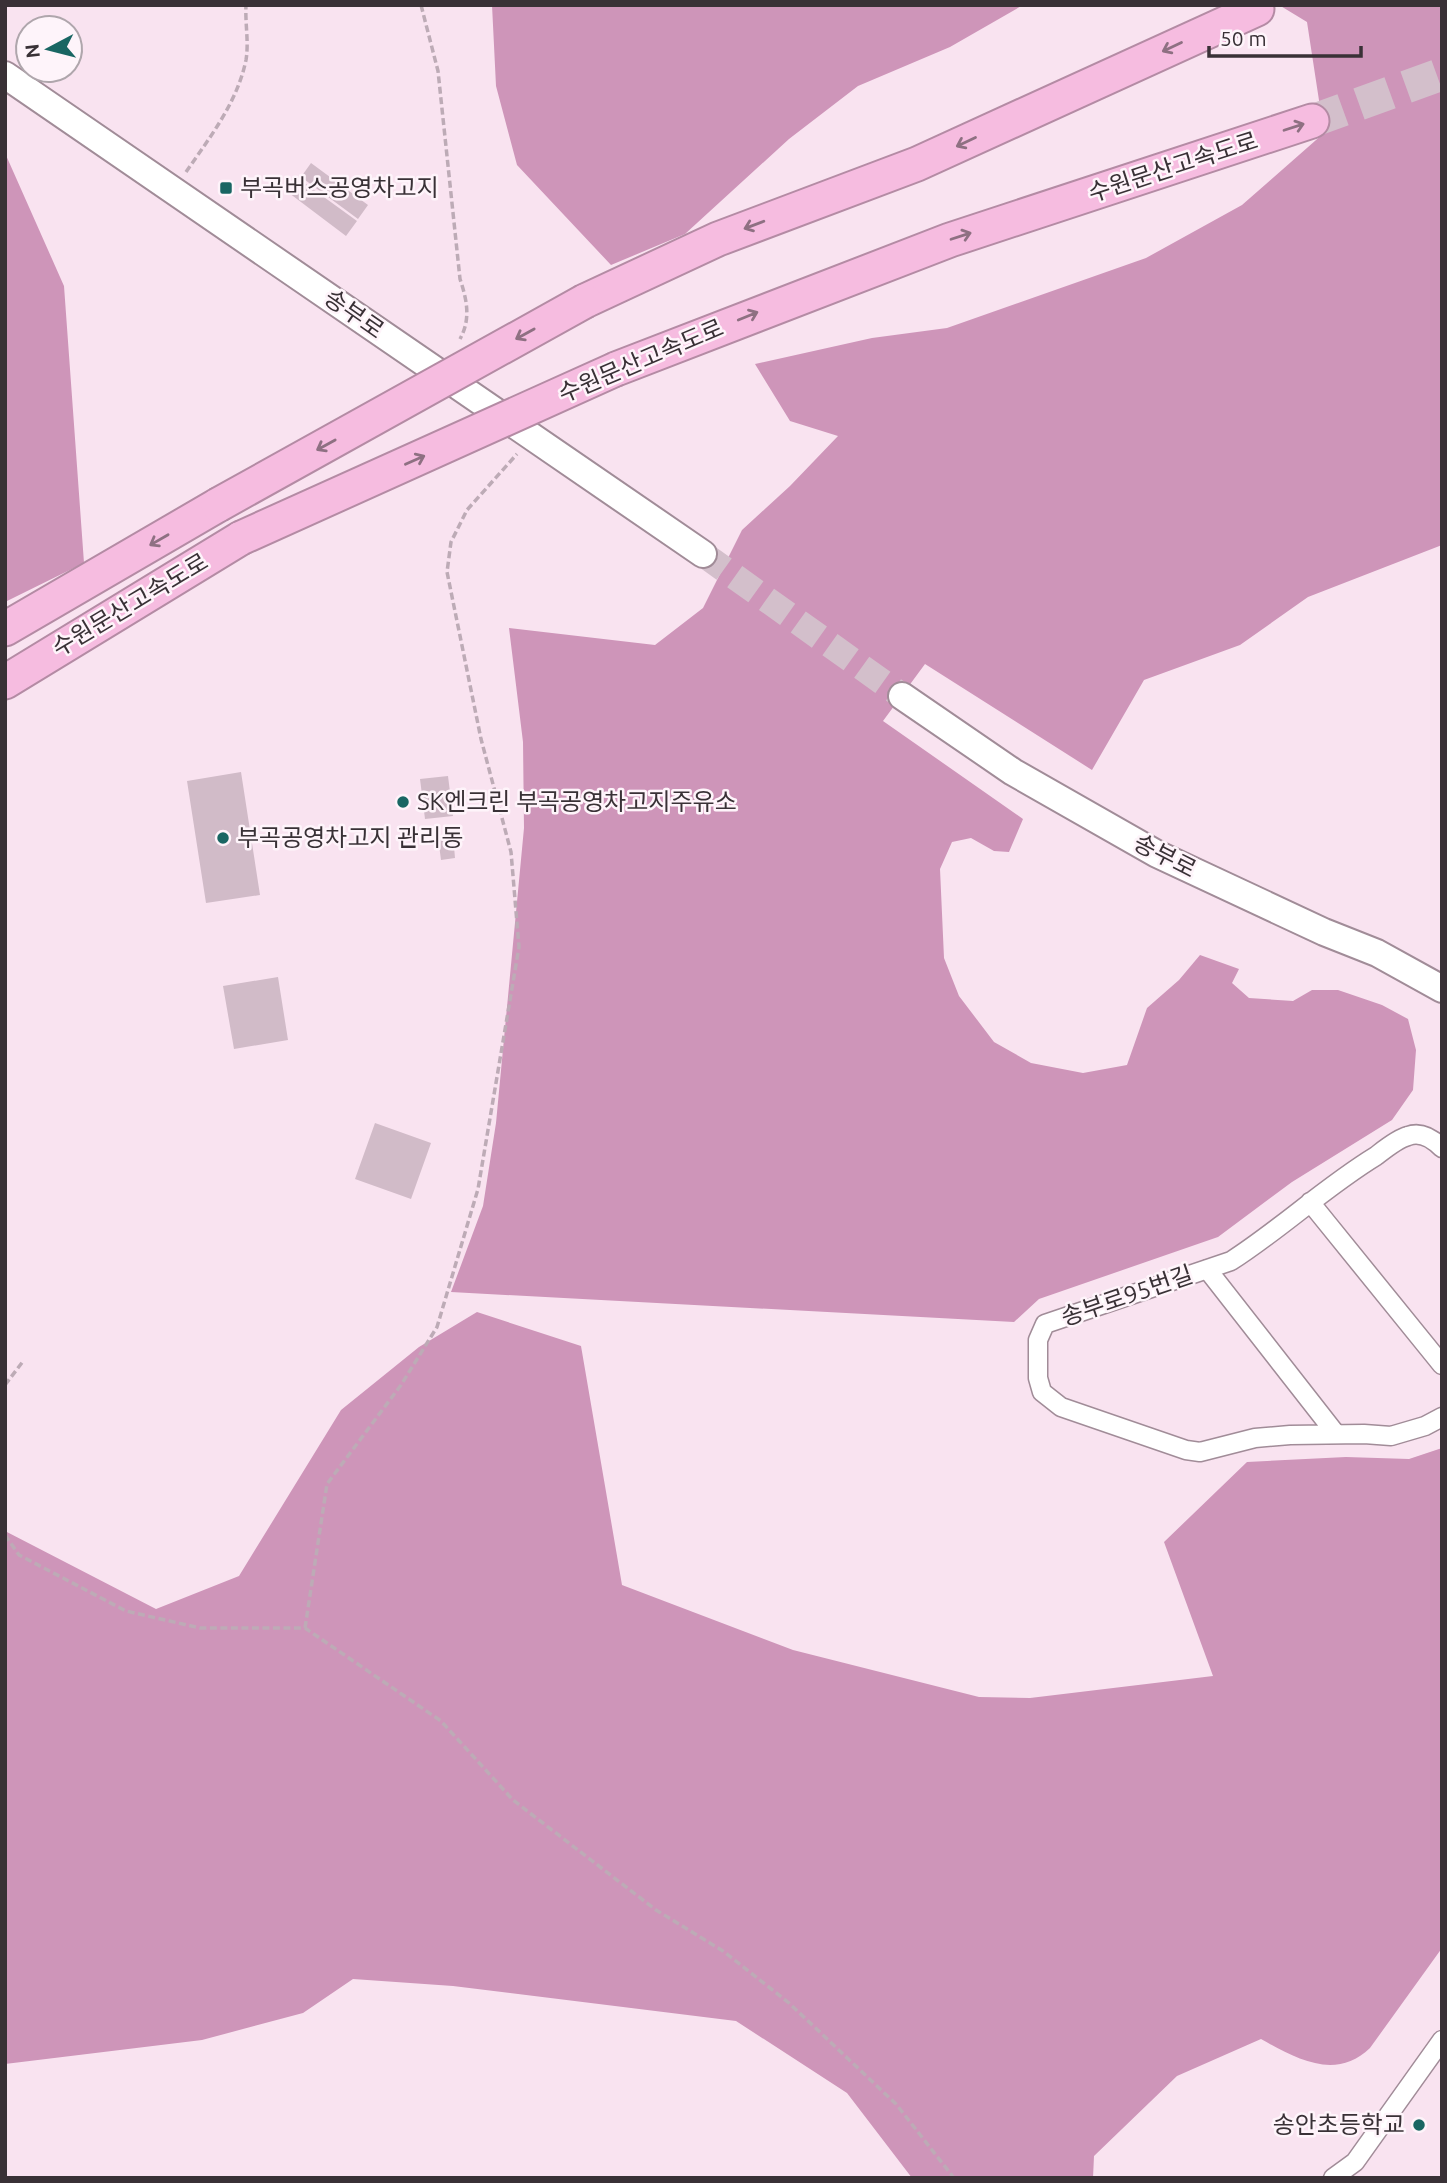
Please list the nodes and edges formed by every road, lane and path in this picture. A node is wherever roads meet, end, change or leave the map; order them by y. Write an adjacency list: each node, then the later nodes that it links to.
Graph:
1 (246, 5): 6 (path)
2 (421, 5): 7 (path)
3 (1257, 9): 10 (highway, 수원문산고속도로, one-way to 10, bridge)
4 (5, 75): 6 (street, 송부로)
5 (1312, 121): 11 (highway, 수원문산고속도로, one-way to 5, bridge)
6 (173, 191): 7 (street, 송부로)
7 (439, 373): 8 (street, 송부로)
8 (531, 436): 9 (street, 송부로); 23 (path)
9 (703, 554)
10 (5, 629)
11 (5, 682)
12 (902, 696): 13 (street, 송부로)
13 (1442, 989)
14 (1442, 1148): 15 (street, 송부로95번길)
15 (1310, 1202): 16 (street, 송부로95번길); 18 (street)
16 (1207, 1269): 21 (street); 21 (street, 송부로95번길)
17 (24, 1360): 19 (path)
18 (1442, 1365)
19 (5, 1385)
20 (1442, 1417): 21 (street, 송부로95번길)
21 (1336, 1434)
22 (5, 1535): 23 (path)
23 (305, 1628): 25 (path)
24 (1442, 2040): 26 (street)
25 (954, 2178)
26 (1333, 2178)

